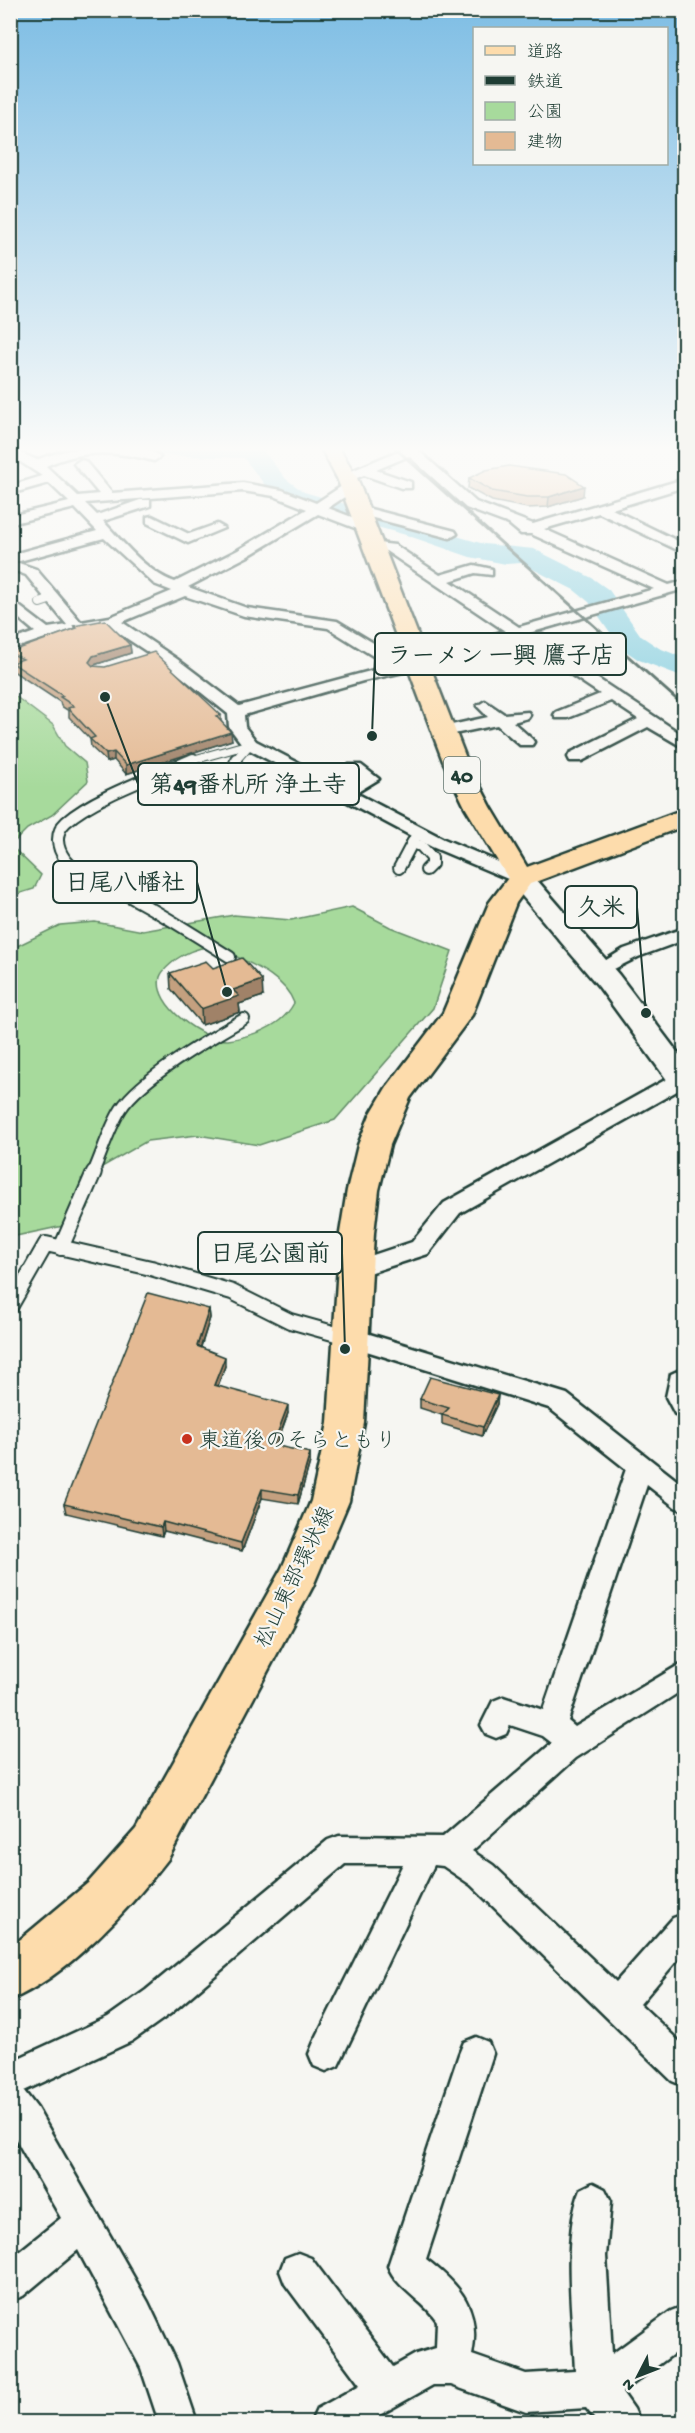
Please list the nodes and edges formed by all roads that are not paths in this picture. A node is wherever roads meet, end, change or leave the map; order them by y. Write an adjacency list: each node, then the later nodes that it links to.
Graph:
1 (11, 562): 14 (street)
2 (136, 562): 10 (street)
3 (231, 562): 10 (street)
4 (377, 562): 20 (main road, 40)
5 (410, 562): 8 (street)
6 (594, 562): 11 (street)
7 (487, 572): 8 (street)
8 (439, 580): 15 (street)
9 (684, 585): 11 (street)
10 (180, 589): 13 (street); 20 (street)
11 (669, 595): 15 (street)
12 (10, 603): 16 (street)
13 (110, 621): 14 (street); 18 (street)
14 (76, 626): 16 (street)
15 (518, 632): 20 (street); 22 (street)
16 (45, 633): 17 (street)
17 (10, 646)
18 (157, 652): 19 (street); 25 (street)
19 (140, 656)
20 (413, 664): 21 (street); 30 (main road, 40)
21 (323, 687): 23 (street); 25 (street)
22 (613, 695): 27 (street); 29 (street)
23 (340, 703)
24 (485, 706): 28 (street)
25 (236, 712): 33 (street)
26 (522, 715): 28 (street)
27 (562, 715)
28 (500, 719): 30 (street); 31 (street)
29 (649, 720): 32 (street); 34 (street)
30 (444, 731): 42 (main road, 40)
31 (526, 741)
32 (684, 743)
33 (250, 744): 36 (lane); 37 (street); 44 (lane)
34 (576, 757)
35 (355, 769): 37 (street)
36 (241, 776)
37 (344, 792): 39 (street)
38 (684, 817): 42 (main road)
39 (415, 837): 40 (lane); 41 (lane); 42 (street)
40 (399, 868)
41 (426, 870)
42 (521, 878): 45 (main road); 49 (main road, 松山東部環状線)
43 (684, 934): 45 (street)
44 (230, 957)
45 (600, 970): 47 (main road)
46 (244, 1019): 48 (lane)
47 (684, 1080): 49 (street)
48 (61, 1248): 50 (lane); 51 (lane)
49 (357, 1269): 51 (main road, 松山東部環状線)
50 (10, 1307)
51 (353, 1338): 54 (street); 62 (main road, 松山東部環状線)
52 (684, 1377): 53 (street)
53 (684, 1407)
54 (640, 1466): 55 (street); 58 (street)
55 (684, 1500)
56 (684, 1674): 59 (street)
57 (496, 1725): 58 (street)
58 (552, 1726): 59 (street)
59 (576, 1743): 60 (street)
60 (437, 1851): 63 (street); 64 (street); 67 (street)
61 (684, 1929): 63 (street)
62 (10, 1977)
63 (619, 2003): 66 (street)
64 (326, 2054)
65 (476, 2054): 74 (street)
66 (684, 2069)
67 (10, 2080)
68 (10, 2100): 70 (street)
69 (593, 2200): 75 (street)
70 (83, 2223): 72 (street); 77 (street)
71 (298, 2271): 76 (street)
72 (10, 2283)
73 (684, 2324): 75 (street)
74 (451, 2366): 75 (street); 76 (street)
75 (595, 2389): 79 (street)
76 (388, 2391): 78 (street)
77 (178, 2422)
78 (330, 2422)
79 (621, 2422)

